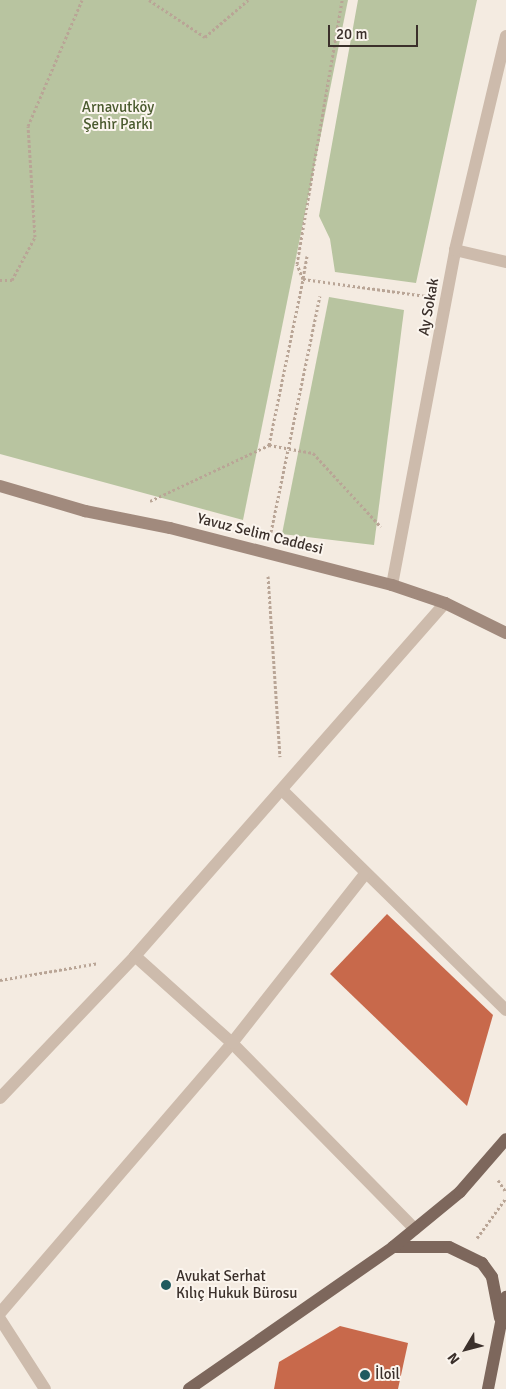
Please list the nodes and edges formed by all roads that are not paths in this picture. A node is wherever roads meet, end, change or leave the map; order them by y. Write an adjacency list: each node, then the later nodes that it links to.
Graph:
1 (506, 36): 2 (street, Ay Sokak)
2 (455, 250): 3 (street); 5 (street, Ay Sokak)
3 (506, 262)
4 (0, 486): 5 (main road, Yavuz Selim Caddesi)
5 (392, 585): 6 (main road, Yavuz Selim Caddesi)
6 (445, 603): 7 (main road, Yavuz Selim Caddesi); 8 (street)
7 (506, 633)
8 (282, 790): 9 (street); 10 (street)
9 (366, 873): 11 (street); 12 (street)
10 (135, 956): 12 (street); 13 (street)
11 (506, 1010)
12 (232, 1043): 15 (street); 18 (street)
13 (0, 1098)
14 (506, 1138): 15 (main road)
15 (415, 1229): 16 (main road)
16 (392, 1248): 19 (main road); 22 (main road)
17 (506, 1297): 19 (main road)
18 (0, 1313)
19 (500, 1318): 23 (main road)
20 (0, 1319): 21 (street)
21 (45, 1389)
22 (189, 1389)
23 (488, 1389)

